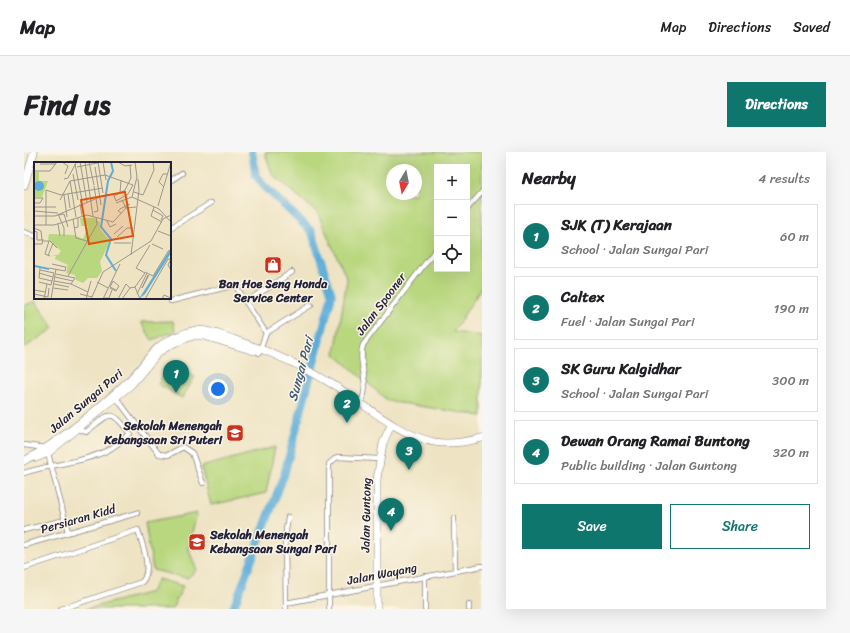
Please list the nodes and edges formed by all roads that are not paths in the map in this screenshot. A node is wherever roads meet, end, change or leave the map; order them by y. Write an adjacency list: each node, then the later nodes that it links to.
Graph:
1 (34, 152): 4 (main road)
2 (182, 173): 3 (street)
3 (171, 179)
4 (24, 186)
5 (482, 192): 7 (street)
6 (211, 203): 8 (street)
7 (470, 206)
8 (171, 227)
9 (24, 232): 10 (street)
10 (34, 236)
11 (434, 252): 20 (street, Jalan Spooner)
12 (292, 272): 14 (street)
13 (171, 301): 14 (street)
14 (246, 302): 16 (street)
15 (311, 305): 16 (street)
16 (266, 333): 17 (street)
17 (260, 351): 18 (main road, Jalan Sungai Pari); 19 (main road, Jalan Sungai Pari)
18 (335, 388): 20 (main road, Jalan Sungai Pari); 23 (main road, Jalan Sungai Pari)
19 (115, 396): 21 (main road, Jalan Sungai Pari); 27 (main road, Jalan Sungai Pari); 32 (street)
20 (361, 403): 23 (main road, Jalan Sungai Pari)
21 (103, 409): 22 (street); 24 (main road, Jalan Sungai Pari)
22 (108, 416): 24 (street); 30 (street)
23 (390, 426): 25 (main road, Jalan Sungai Pari); 28 (main road, Jalan Guntong)
24 (78, 429): 27 (main road, Jalan Sungai Pari)
25 (482, 440)
26 (24, 445): 27 (street)
27 (47, 450): 29 (main road, Jalan Sungai Pari); 30 (street)
28 (379, 459): 44 (main road, Jalan Guntong); 45 (street)
29 (24, 462)
30 (52, 466): 31 (street); 36 (street)
31 (24, 473)
32 (203, 483)
33 (137, 513): 38 (street, Persiaran Kidd)
34 (288, 517): 46 (street)
35 (454, 518): 42 (street)
36 (65, 520): 37 (street); 38 (street)
37 (24, 530)
38 (68, 532): 39 (street, Persiaran Kidd)
39 (24, 545)
40 (482, 566): 42 (street, Jalan Wayang)
41 (24, 568): 47 (street)
42 (455, 571): 43 (street, Jalan Wayang)
43 (425, 576): 44 (street, Jalan Wayang); 52 (street)
44 (377, 585): 45 (street, Jalan Wayang); 51 (main road, Jalan Guntong)
45 (329, 595): 46 (street, Jalan Wayang); 50 (street)
46 (286, 603): 49 (street)
47 (75, 607): 48 (street)
48 (61, 609)
49 (286, 609)
50 (329, 609)
51 (377, 609)
52 (425, 609)

